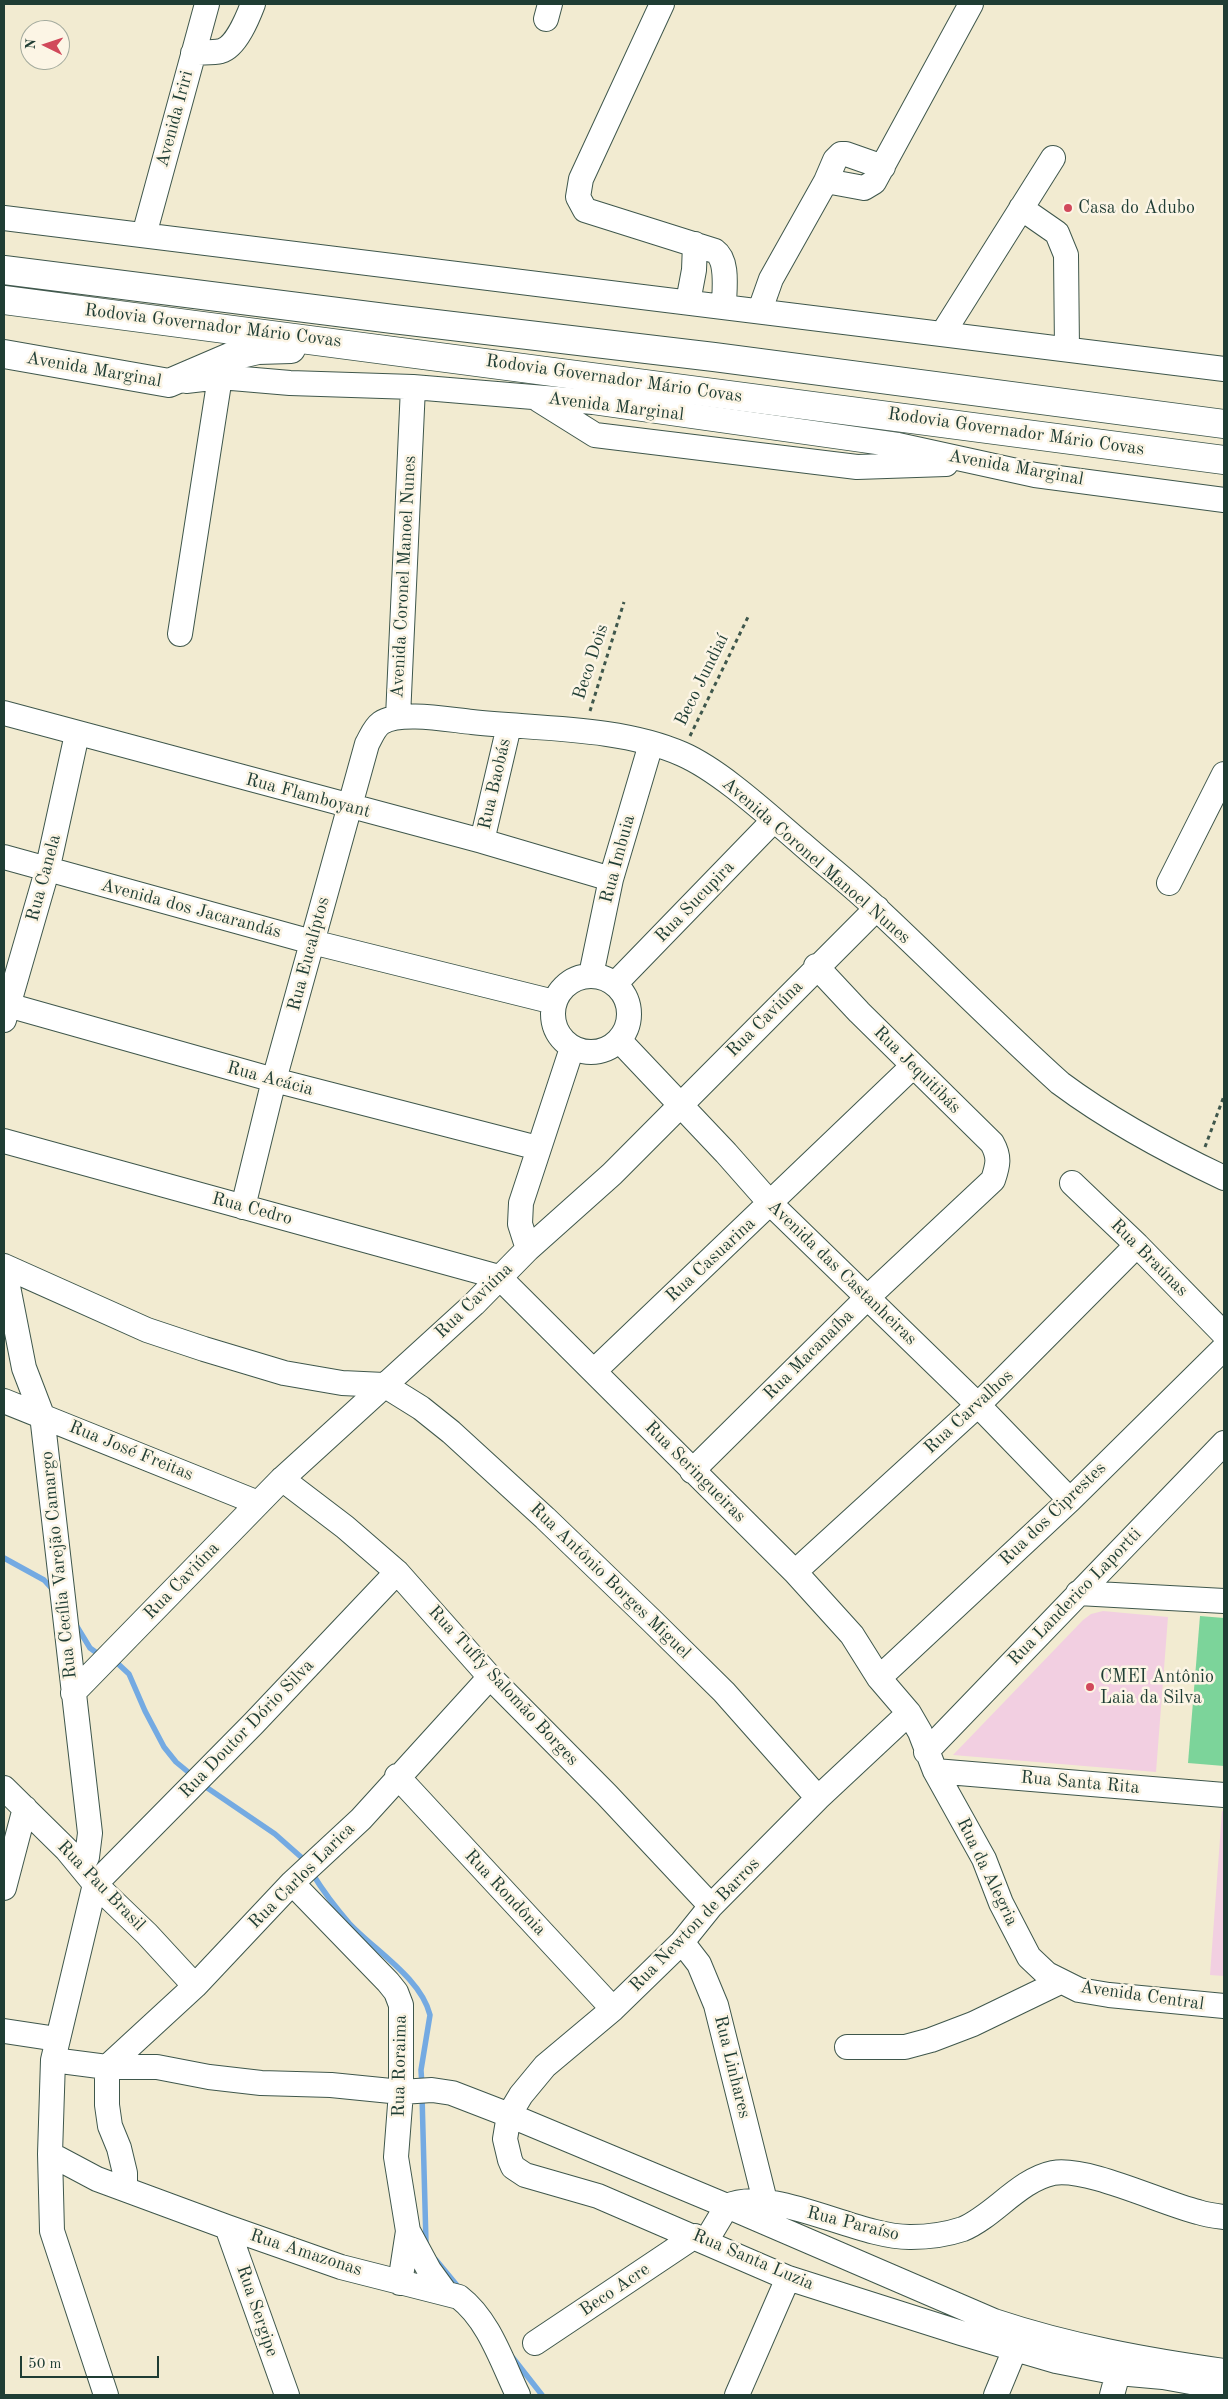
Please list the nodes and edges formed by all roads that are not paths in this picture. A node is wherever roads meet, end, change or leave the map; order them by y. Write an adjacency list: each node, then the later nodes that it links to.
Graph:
1 (207, 4): 5 (street, Avenida Iriri)
2 (253, 4): 5 (street)
3 (662, 4): 10 (street)
4 (971, 4): 17 (street)
5 (193, 53): 9 (street, Avenida Iriri)
6 (1053, 158): 7 (street)
7 (1021, 208): 18 (street); 20 (street)
8 (4, 218): 9 (street)
9 (144, 235): 15 (street)
10 (695, 244): 15 (street); 16 (street)
11 (4, 250): 13 (main road)
12 (4, 270): 13 (main road, Rodovia Governador Mário Covas)
13 (69, 277): 27 (main road, Rodovia Governador Mário Covas)
14 (4, 300): 19 (main road, Rodovia Governador Mário Covas)
15 (688, 302): 16 (street)
16 (724, 306): 17 (street)
17 (760, 310): 18 (street)
18 (943, 333): 20 (street)
19 (370, 346): 24 (main road); 28 (main road, Rodovia Governador Mário Covas)
20 (1067, 349): 22 (street)
21 (4, 354): 24 (main road, Avenida Marginal)
22 (1224, 369)
23 (220, 377): 24 (street, Avenida Marginal); 25 (street, Avenida Marginal); 31 (street)
24 (169, 383)
25 (413, 387): 26 (street, Avenida Marginal); 33 (street, Avenida Coronel Manoel Nunes)
26 (536, 398): 29 (street, Avenida Marginal); 29 (street)
27 (1224, 424)
28 (1224, 460)
29 (981, 464): 30 (street, Avenida Marginal)
30 (1224, 500)
31 (180, 634)
32 (4, 713): 35 (street, Rua Flamboyant)
33 (398, 717): 34 (street, Avenida Coronel Manoel Nunes); 38 (street, Rua Eucalíptos)
34 (509, 726): 36 (street, Avenida Coronel Manoel Nunes); 40 (street, Rua Baobás)
35 (78, 734): 38 (street, Rua Flamboyant); 42 (street, Rua Canela)
36 (650, 744): 39 (street, Avenida Coronel Manoel Nunes); 43 (street, Rua Imbuia)
37 (1223, 778): 44 (street)
38 (348, 807): 40 (street, Rua Flamboyant); 46 (street, Rua Eucalíptos)
39 (774, 820): 45 (street, Avenida Coronel Manoel Nunes); 49 (street, Rua Sucupira)
40 (482, 841): 43 (street, Rua Flamboyant)
41 (4, 857): 42 (street, Avenida dos Jacarandás)
42 (47, 870): 46 (street, Avenida dos Jacarandás); 51 (street, Rua Canela)
43 (611, 879): 48 (street, Rua Imbuia)
44 (1169, 882)
45 (876, 908): 47 (street, Rua Caviúna); 59 (street, Avenida Coronel Manoel Nunes)
46 (312, 942): 50 (street, Avenida dos Jacarandás); 55 (street, Rua Eucalíptos)
47 (816, 966): 54 (street, Rua Jequitibás); 56 (street, Rua Caviúna)
48 (591, 975): 49 (street); 50 (street)
49 (615, 984): 52 (street)
50 (554, 1002): 53 (street)
51 (5, 1009): 55 (street, Rua Acácia)
52 (619, 1040): 53 (street); 56 (street, Avenida das Castanheiras)
53 (572, 1048): 58 (street)
54 (914, 1066): 60 (street, Rua Jequitibás); 62 (street, Rua Casuarina)
55 (274, 1080): 58 (street, Rua Acácia); 63 (street, Rua Eucalíptos)
56 (680, 1105): 62 (street, Avenida das Castanheiras); 65 (street, Rua Caviúna)
57 (4, 1141): 63 (street, Rua Cedro)
58 (538, 1148): 65 (street)
59 (1224, 1178)
60 (993, 1180): 68 (street, Rua Macanaíba)
61 (1072, 1183): 64 (street, Rua Braúnas)
62 (771, 1204): 68 (street, Avenida das Castanheiras); 71 (street, Rua Casuarina)
63 (242, 1207): 67 (street, Rua Cedro)
64 (1137, 1245): 69 (street, Rua Braúnas); 74 (street, Rua Carvalhos)
65 (528, 1249): 67 (street, Rua Caviúna)
66 (4, 1266): 72 (street); 75 (street, Rua Cecília Varejão Camargo)
67 (500, 1276): 71 (street, Rua Seringueiras); 72 (street, Rua Caviúna)
68 (867, 1298): 74 (street, Avenida das Castanheiras); 77 (street, Rua Macanaíba)
69 (1224, 1334)
70 (1224, 1348): 79 (street, Rua dos Ciprestes)
71 (595, 1370): 77 (street, Rua Seringueiras)
72 (384, 1385): 78 (street, Rua Caviúna); 92 (street, Rua Antônio Borges Miguel)
73 (4, 1401): 75 (street, Rua José Freitas)
74 (978, 1405): 79 (street, Avenida das Castanheiras); 82 (street, Rua Carvalhos)
75 (42, 1415): 80 (street, Rua José Freitas); 87 (street, Rua Cecília Varejão Camargo)
76 (1224, 1443): 83 (street, Rua Landerico Laportti)
77 (692, 1471): 82 (street, Rua Seringueiras)
78 (282, 1479): 80 (street, Rua Caviúna); 81 (street, Rua Tuffy Salomão Borges)
79 (1070, 1500): 86 (street, Rua dos Ciprestes)
80 (258, 1503): 87 (street, Rua Caviúna)
81 (397, 1572): 85 (street, Rua Tuffy Salomão Borges); 94 (street, Rua Doutor Dório Silva)
82 (795, 1572): 86 (street, Rua Seringueiras)
83 (1078, 1593): 84 (street); 89 (street, Rua Landerico Laportti)
84 (1224, 1601)
85 (490, 1677): 90 (street, Rua Carlos Larica); 97 (street, Rua Tuffy Salomão Borges)
86 (879, 1678): 88 (street, Rua Seringueiras)
87 (73, 1693): 94 (street, Rua Cecília Varejão Camargo)
88 (909, 1713): 89 (street, Rua da Alegria); 92 (street, Rua Newton de Barros)
89 (930, 1761): 91 (street, Rua Santa Rita); 99 (street, Rua da Alegria)
90 (397, 1776): 95 (street, Rua Carlos Larica); 102 (street, Rua Rondônia)
91 (1224, 1795)
92 (818, 1798): 97 (street, Rua Newton de Barros)
93 (11, 1799): 94 (street, Rua Pau Brasil); 96 (street)
94 (88, 1876): 100 (street, Rua Pau Brasil); 105 (street, Rua Cecília Varejão Camargo)
95 (292, 1883): 100 (street, Rua Carlos Larica); 107 (street, Rua Roraima)
96 (4, 1888)
97 (711, 1906): 98 (street, Rua Newton de Barros)
98 (682, 1942): 102 (street, Rua Newton de Barros); 112 (street, Rua Linhares)
99 (1060, 1982): 101 (street, Avenida Central); 104 (street)
100 (195, 1986): 106 (street, Rua Carlos Larica)
101 (1224, 2006)
102 (612, 2009): 108 (street, Rua Newton de Barros)
103 (4, 2032): 105 (street)
104 (847, 2047)
105 (55, 2049): 106 (street); 110 (street, Rua Cecília Varejão Camargo)
106 (107, 2067): 107 (street); 111 (street)
107 (415, 2091): 108 (street); 116 (street, Rua Roraima)
108 (509, 2114): 109 (street, Rua Newton de Barros); 113 (street)
109 (506, 2149): 117 (street, Rua Santa Luzia)
110 (50, 2154): 111 (street, Rua Amazonas); 126 (street, Rua Cecília Varejão Camargo)
111 (125, 2189): 115 (street, Rua Amazonas)
112 (765, 2201): 113 (street, Rua Paraíso); 114 (street, Rua Paraíso)
113 (727, 2206): 117 (street); 121 (street)
114 (1224, 2217)
115 (228, 2227): 119 (street, Rua Amazonas); 127 (street, Rua Sergipe)
116 (408, 2231): 119 (street, Rua Roraima); 120 (street, Rua Roraima)
117 (700, 2239): 118 (street, Rua Santa Luzia); 122 (street, Beco Acre)
118 (788, 2278): 121 (street, Rua Santa Luzia); 129 (street)
119 (400, 2283): 120 (street, Rua Amazonas)
120 (445, 2292): 128 (street, Rua Amazonas)
121 (1019, 2341): 123 (street); 124 (street); 130 (street)
122 (535, 2343)
123 (1224, 2371)
124 (1115, 2384): 125 (street)
125 (1224, 2388)
126 (106, 2395)
127 (287, 2395)
128 (518, 2395)
129 (737, 2395)
130 (996, 2395)

